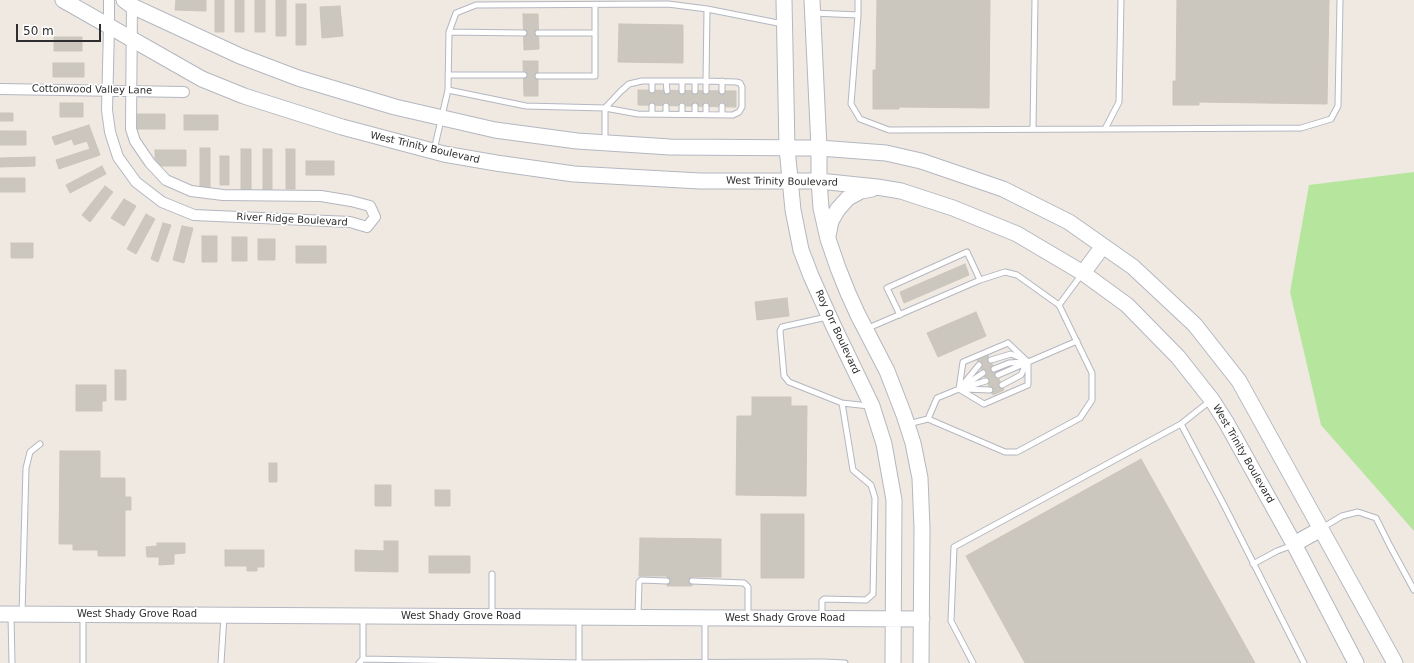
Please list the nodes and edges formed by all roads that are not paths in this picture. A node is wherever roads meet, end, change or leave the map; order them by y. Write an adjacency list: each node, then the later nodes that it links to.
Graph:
1 (63, 0): 14 (main road, West Trinity Boulevard)
2 (109, 0): 14 (street, River Ridge Boulevard)
3 (784, 0): 13 (main road, Roy Orr Boulevard)
4 (858, 0): 12 (lane)
5 (1035, 0): 54 (lane)
6 (1120, 0): 55 (lane)
7 (1340, 0): 55 (lane)
8 (129, 2): 19 (street, River Ridge Boulevard); 53 (main road)
9 (595, 5): 11 (lane); 15 (lane); 18 (lane)
10 (812, 7): 12 (lane); 58 (main road)
11 (707, 10): 13 (lane); 27 (lane)
12 (858, 15): 54 (lane)
13 (784, 24): 57 (main road, Roy Orr Boulevard)
14 (109, 27): 19 (main road, West Trinity Boulevard); 32 (street, River Ridge Boulevard)
15 (449, 32): 16 (lane); 20 (lane)
16 (524, 33)
17 (538, 33): 18 (lane)
18 (595, 33): 22 (lane)
19 (132, 38): 33 (street, River Ridge Boulevard); 59 (main road, West Trinity Boulevard)
20 (448, 75): 21 (lane); 30 (lane)
21 (524, 76)
22 (538, 76)
23 (652, 81): 24 (lane); 31 (lane); 46 (lane)
24 (666, 81): 25 (lane); 34 (lane)
25 (682, 81): 26 (lane); 35 (lane)
26 (695, 81): 27 (lane); 36 (lane)
27 (706, 81): 28 (lane); 37 (lane)
28 (722, 81): 38 (lane); 52 (lane)
29 (0, 89): 32 (street, Cottonwood Valley Lane)
30 (448, 90): 46 (lane); 53 (lane)
31 (652, 90)
32 (108, 91): 33 (street, Cottonwood Valley Lane); 33 (street, River Ridge Boulevard)
33 (131, 91): 39 (street, Cottonwood Valley Lane)
34 (667, 91)
35 (682, 91)
36 (695, 91)
37 (706, 91)
38 (722, 91)
39 (184, 92)
40 (652, 106): 47 (lane)
41 (666, 106): 48 (lane)
42 (682, 106): 49 (lane)
43 (695, 106): 50 (lane)
44 (706, 106): 51 (lane)
45 (722, 106): 52 (lane)
46 (605, 108): 47 (lane); 56 (lane)
47 (652, 114): 48 (lane)
48 (666, 114): 49 (lane)
49 (682, 114): 50 (lane)
50 (695, 114): 51 (lane)
51 (706, 114): 52 (lane)
52 (722, 115)
53 (442, 118): 56 (main road); 59 (lane)
54 (1033, 129): 55 (lane)
55 (1105, 129)
56 (605, 143): 57 (main road)
57 (787, 148): 58 (main road); 60 (main road, Roy Orr Boulevard)
58 (819, 148): 61 (main road); 64 (main road)
59 (434, 152): 60 (main road, West Trinity Boulevard)
60 (790, 181): 61 (main road, West Trinity Boulevard); 69 (main road, Roy Orr Boulevard)
61 (819, 181): 62 (main road, West Trinity Boulevard); 63 (main road)
62 (877, 187): 63 (main road); 65 (main road, West Trinity Boulevard)
63 (828, 239): 70 (main road)
64 (1104, 246): 65 (main road); 89 (main road)
65 (1083, 273): 67 (lane); 82 (main road, West Trinity Boulevard)
66 (980, 280): 67 (lane); 68 (lane); 68 (lane)
67 (1060, 304): 71 (lane)
68 (900, 315): 70 (lane)
69 (829, 316): 83 (lane); 84 (main road, Roy Orr Boulevard)
70 (866, 329): 86 (main road)
71 (1077, 341): 73 (lane); 85 (lane)
72 (991, 360): 73 (lane)
73 (1028, 362): 75 (lane); 77 (lane); 79 (lane); 80 (lane); 80 (lane)
74 (979, 365): 80 (lane)
75 (994, 369)
76 (983, 373): 80 (lane)
77 (998, 376)
78 (986, 381): 80 (lane)
79 (1002, 385)
80 (959, 389): 81 (lane); 85 (lane)
81 (990, 390)
82 (1212, 400): 87 (lane); 90 (main road, West Trinity Boulevard)
83 (842, 403): 84 (lane); 105 (lane)
84 (872, 406): 106 (main road, Roy Orr Boulevard)
85 (928, 419): 86 (lane)
86 (907, 424): 107 (main road)
87 (1181, 424): 91 (lane); 118 (lane)
88 (40, 444): 96 (lane)
89 (1321, 529): 90 (main road); 95 (lane); 121 (main road)
90 (1294, 544): 91 (lane); 120 (main road, West Trinity Boulevard)
91 (1253, 564): 119 (lane)
92 (492, 574): 100 (lane)
93 (667, 581): 102 (lane)
94 (692, 582): 104 (lane)
95 (1414, 590)
96 (11, 614): 97 (main road, West Shady Grove Road); 111 (lane)
97 (83, 614): 98 (main road, West Shady Grove Road); 112 (lane)
98 (224, 615): 99 (main road, West Shady Grove Road); 113 (lane)
99 (363, 616): 100 (main road, West Shady Grove Road); 108 (lane)
100 (492, 617): 101 (main road, West Shady Grove Road)
101 (579, 617): 102 (main road, West Shady Grove Road); 114 (lane)
102 (638, 617): 103 (main road, West Shady Grove Road)
103 (705, 618): 104 (main road, West Shady Grove Road); 109 (lane)
104 (748, 618): 105 (main road, West Shady Grove Road)
105 (822, 619): 106 (main road, West Shady Grove Road)
106 (892, 619): 107 (main road, West Shady Grove Road); 116 (main road, Roy Orr Boulevard)
107 (922, 619): 117 (main road)
108 (361, 661): 114 (lane)
109 (706, 662): 110 (lane); 114 (lane)
110 (797, 662): 115 (lane)
111 (12, 663)
112 (83, 663)
113 (221, 663)
114 (579, 663)
115 (845, 663)
116 (892, 663)
117 (922, 663)
118 (974, 663)
119 (1304, 663)
120 (1356, 663)
121 (1395, 663)

